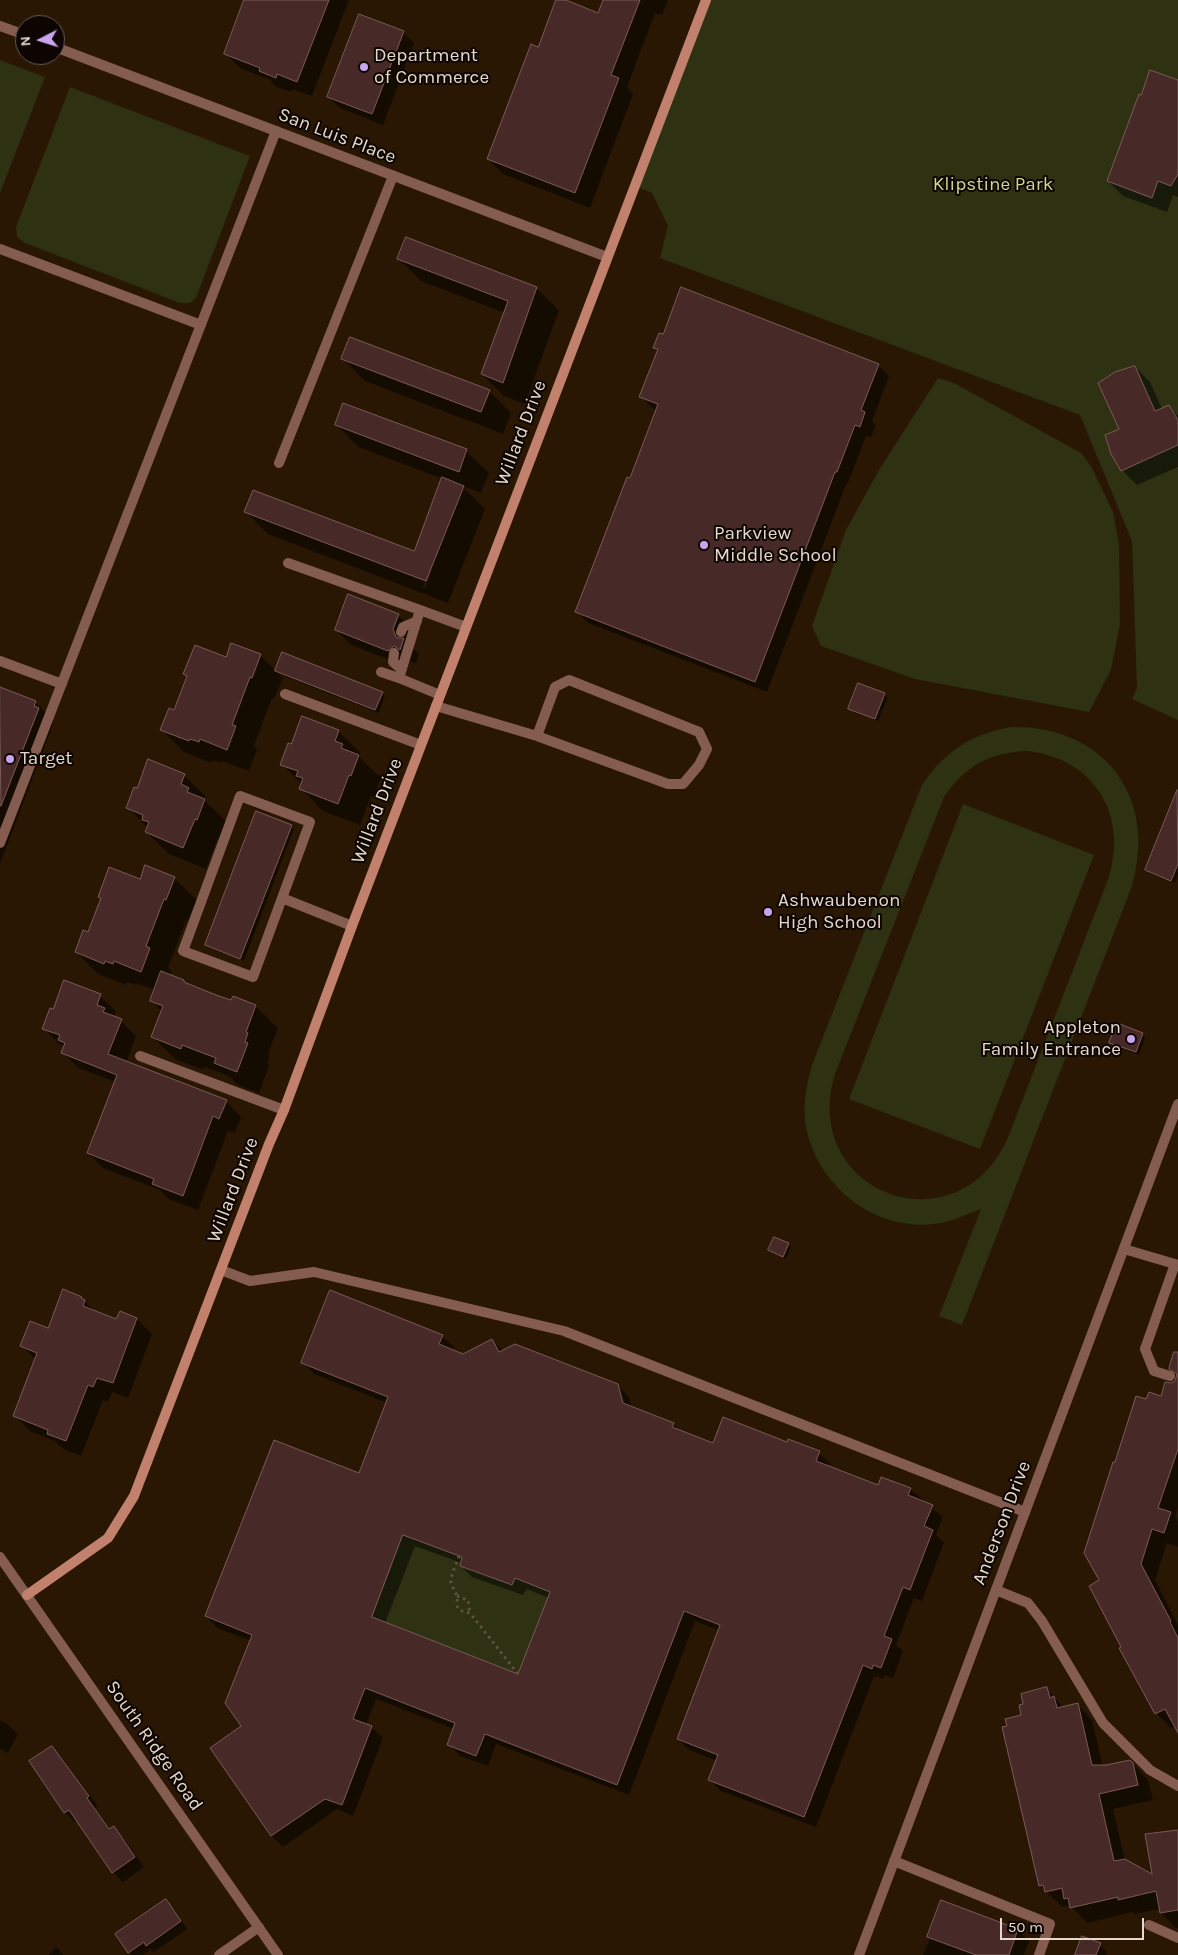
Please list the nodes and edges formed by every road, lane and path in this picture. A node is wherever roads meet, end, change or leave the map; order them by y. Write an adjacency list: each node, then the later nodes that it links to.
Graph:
1 (706, 0): 8 (street, Willard Drive)
2 (0, 26): 3 (street)
3 (15, 32)
4 (65, 51): 5 (street, San Luis Place)
5 (276, 131): 6 (street, San Luis Place); 9 (street)
6 (394, 176): 8 (street, San Luis Place); 10 (street)
7 (0, 249): 9 (street)
8 (607, 257): 14 (street, Willard Drive)
9 (200, 325): 20 (street)
10 (278, 463)
11 (288, 563): 12 (street)
12 (420, 610): 13 (street); 14 (street)
13 (417, 621): 15 (street); 19 (street)
14 (466, 626): 22 (street, Willard Drive)
15 (401, 632)
16 (394, 653): 19 (street)
17 (0, 661): 20 (street)
18 (381, 672): 19 (street)
19 (400, 673): 22 (street)
20 (62, 684): 26 (street)
21 (285, 694): 25 (street)
22 (440, 695): 23 (street, Willard Drive)
23 (436, 706): 24 (street); 25 (street, Willard Drive)
24 (537, 736): 24 (street)
25 (421, 745): 28 (street, Willard Drive)
26 (0, 843)
27 (282, 898): 27 (street); 28 (street)
28 (352, 926): 31 (street, Willard Drive)
29 (140, 1056): 31 (street)
30 (1178, 1104): 32 (street, Anderson Drive)
31 (284, 1110): 34 (street, Willard Drive)
32 (1124, 1249): 33 (street); 36 (street, Anderson Drive)
33 (1176, 1265): 35 (street)
34 (221, 1270): 36 (street); 40 (street, Willard Drive)
35 (1170, 1376)
36 (1025, 1512): 39 (street, Anderson Drive)
37 (460, 1556): 41 (path)
38 (0, 1557): 40 (street, South Ridge Road)
39 (996, 1590): 44 (street); 45 (street, Anderson Drive)
40 (26, 1595): 47 (street, South Ridge Road)
41 (457, 1596): 42 (path); 42 (path)
42 (470, 1614): 43 (path)
43 (518, 1674)
44 (1178, 1786)
45 (894, 1861): 51 (street, Anderson Drive); 52 (street)
46 (1149, 1925): 48 (street)
47 (259, 1927): 49 (street); 50 (street, South Ridge Road)
48 (1178, 1938)
49 (220, 1955)
50 (278, 1955)
51 (858, 1955)
52 (1038, 1955)

